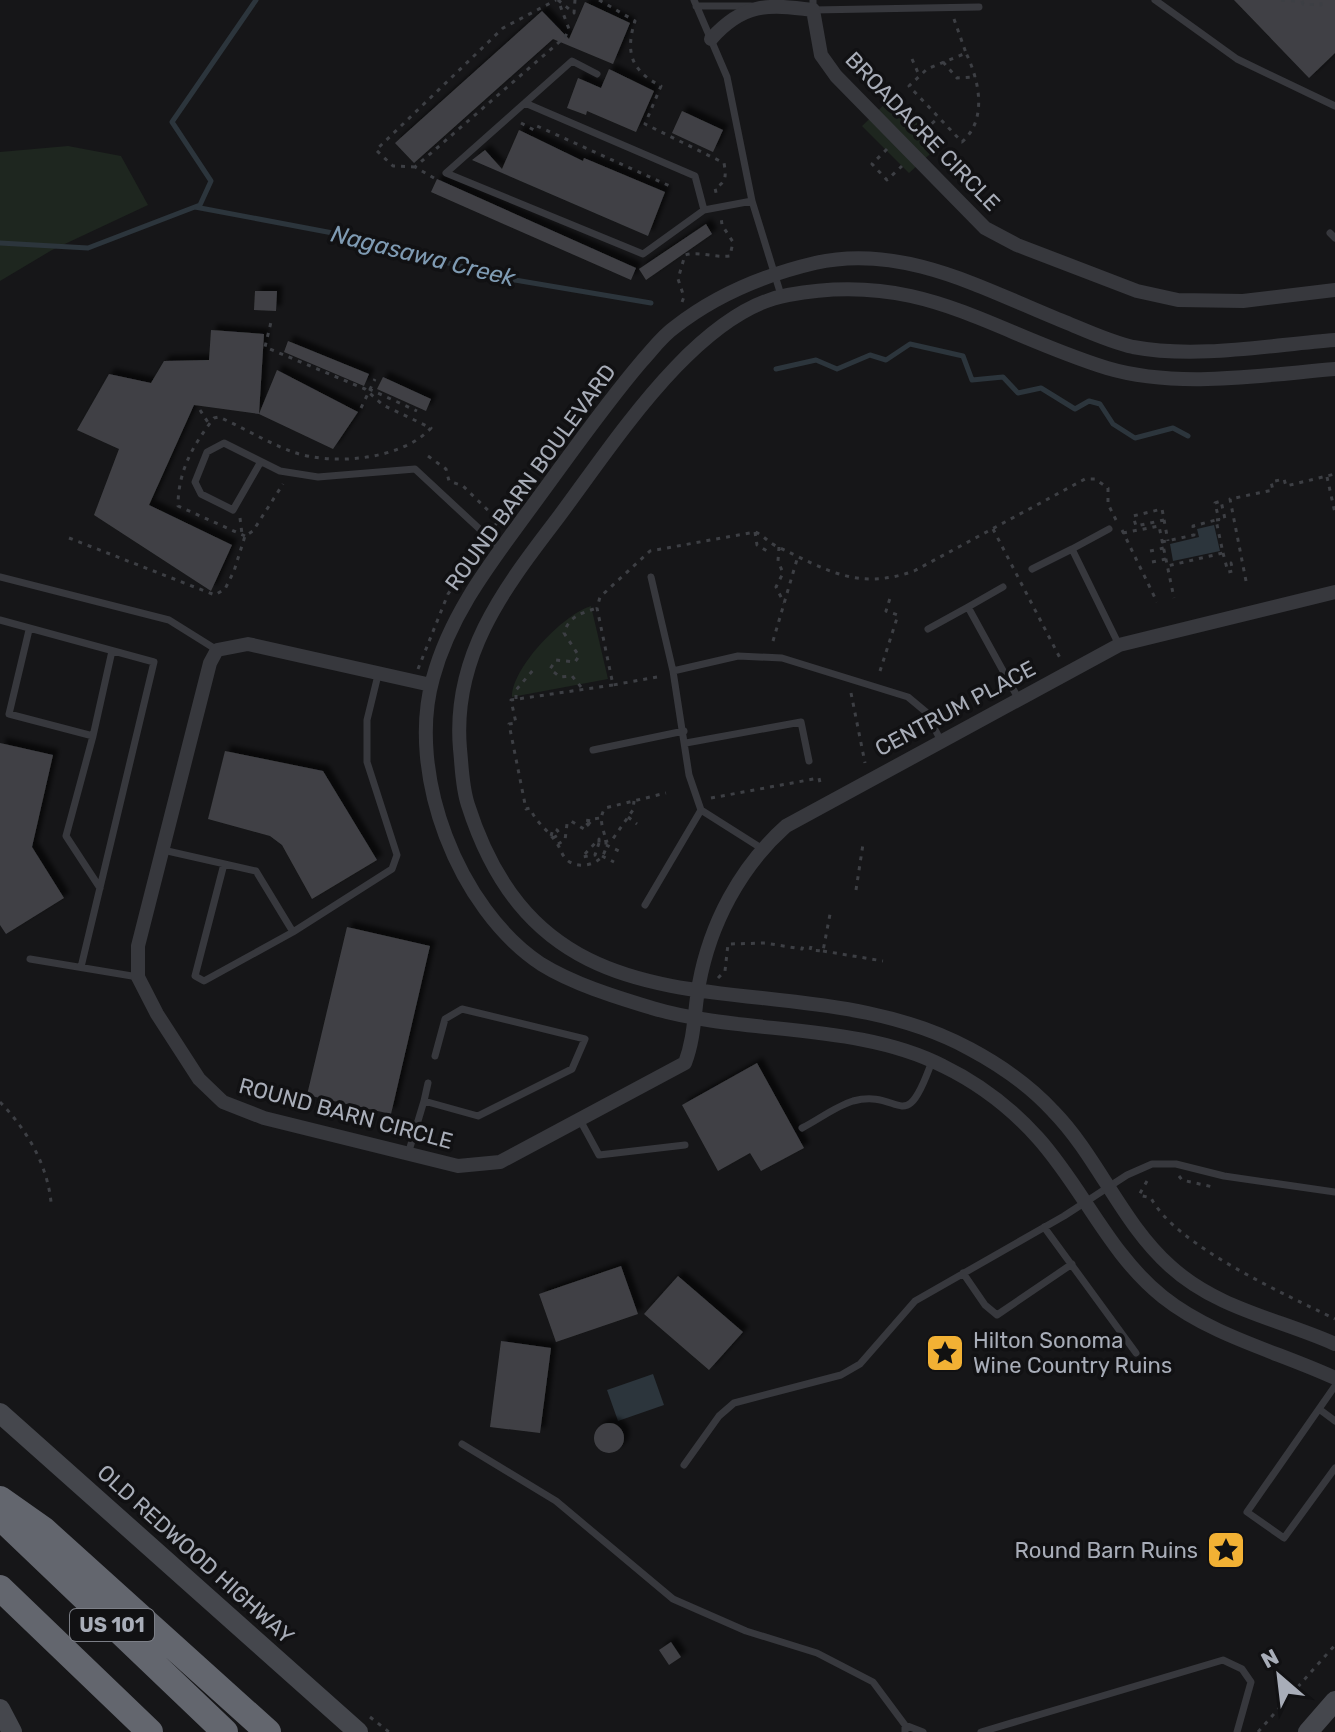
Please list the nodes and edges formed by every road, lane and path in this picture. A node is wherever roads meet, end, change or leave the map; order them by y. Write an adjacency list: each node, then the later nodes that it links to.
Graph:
1 (557, 0): 2 (path); 26 (path); 26 (path)
2 (575, 0)
3 (1155, 0): 20 (lane)
4 (1281, 0): 5 (path)
5 (1302, 0): 6 (path)
6 (1321, 0)
7 (695, 3): 9 (lane); 12 (lane)
8 (813, 5): 9 (street); 10 (lane); 24 (street, BROADACRE CIRCLE)
9 (761, 6): 12 (street)
10 (979, 7)
11 (955, 30): 13 (path)
12 (711, 39): 29 (lane)
13 (966, 53): 15 (path); 18 (path)
14 (912, 59): 17 (path)
15 (943, 62): 17 (path); 18 (path)
16 (597, 74): 19 (lane)
17 (919, 75): 21 (path)
18 (976, 77): 21 (path)
19 (525, 103): 27 (lane); 30 (lane)
20 (1335, 106)
21 (938, 118): 23 (path)
22 (519, 121): 28 (path)
23 (930, 125)
24 (898, 139): 25 (street, BROADACRE CIRCLE); 25 (path)
25 (913, 155): 32 (street, BROADACRE CIRCLE)
26 (415, 167): 27 (path)
27 (446, 173): 30 (lane)
28 (672, 187)
29 (752, 201): 30 (lane); 31 (lane)
30 (704, 210)
31 (773, 274): 33 (lane); 35 (street, ROUND BARN BOULEVARD); 62 (street, ROUND BARN BOULEVARD)
32 (1335, 290)
33 (781, 295): 36 (street, ROUND BARN BOULEVARD); 141 (street, ROUND BARN BOULEVARD)
34 (272, 318): 38 (path)
35 (1335, 340)
36 (1335, 369)
37 (375, 379): 38 (path)
38 (368, 391): 39 (path); 41 (path); 42 (path)
39 (361, 408)
40 (200, 410): 42 (path)
41 (417, 411)
42 (209, 424): 56 (path)
43 (428, 456): 50 (path)
44 (260, 463): 45 (lane); 48 (lane); 48 (lane)
45 (291, 473): 56 (path); 62 (lane)
46 (1335, 474): 47 (path)
47 (1327, 476): 49 (path); 75 (path)
48 (233, 510): 56 (path)
49 (1335, 513)
50 (498, 520)
51 (1164, 520): 51 (path); 58 (path)
52 (993, 527): 55 (path); 67 (path); 91 (path)
53 (1109, 529): 63 (lane)
54 (755, 532): 60 (path); 64 (path); 83 (path)
55 (1123, 533): 59 (path); 80 (path)
56 (244, 535): 57 (path)
57 (69, 538)
58 (1168, 541): 59 (path); 66 (path)
59 (1162, 542): 61 (path)
60 (779, 547): 67 (path); 81 (path)
61 (1164, 548): 65 (path); 68 (path)
62 (501, 549): 97 (street, ROUND BARN BOULEVARD)
63 (1072, 549): 72 (lane); 88 (lane)
64 (767, 551)
65 (1150, 551)
66 (1223, 553): 70 (path); 71 (path)
67 (798, 554): 81 (path)
68 (1166, 559): 69 (path); 71 (path)
69 (1152, 562)
70 (1226, 564)
71 (1167, 566): 79 (path)
72 (1032, 569)
73 (0, 577): 89 (lane)
74 (651, 577): 93 (lane)
75 (1246, 581)
76 (1003, 587): 82 (lane)
77 (1335, 592): 88 (street, CENTRUM PLACE)
78 (891, 595): 94 (path)
79 (1174, 598)
80 (1157, 602)
81 (784, 603): 87 (path)
82 (968, 607): 85 (lane); 102 (lane)
83 (597, 608): 98 (path); 99 (path)
84 (0, 620): 86 (lane)
85 (928, 629)
86 (29, 630): 90 (lane); 104 (lane)
87 (773, 641)
88 (1119, 645): 102 (street, CENTRUM PLACE)
89 (217, 650): 95 (street); 123 (street)
90 (112, 651): 104 (lane); 128 (lane)
91 (1060, 658)
92 (534, 669): 101 (path)
93 (673, 671): 103 (lane); 105 (lane)
94 (880, 671)
95 (378, 675): 97 (street); 132 (lane)
96 (657, 677): 98 (path)
97 (431, 685): 142 (street, ROUND BARN BOULEVARD)
98 (613, 685): 99 (path)
99 (581, 687): 101 (path)
100 (851, 690): 109 (path)
101 (516, 699): 120 (path)
102 (1019, 700): 105 (street, CENTRUM PLACE)
103 (684, 731): 106 (lane); 107 (lane)
104 (93, 736): 128 (lane)
105 (941, 741): 122 (street, CENTRUM PLACE)
106 (686, 743): 108 (lane); 114 (lane)
107 (593, 750)
108 (809, 761)
109 (865, 763)
110 (821, 787): 113 (path)
111 (666, 793): 112 (path)
112 (634, 799): 115 (path); 116 (path)
113 (709, 799)
114 (701, 810): 122 (lane); 130 (lane)
115 (628, 817): 117 (path); 119 (path)
116 (600, 818): 119 (path); 120 (path)
117 (637, 824)
118 (599, 843): 118 (path); 119 (path)
119 (606, 843): 124 (path); 125 (path)
120 (558, 844): 125 (path)
121 (863, 844): 129 (path)
122 (761, 848): 141 (street, CENTRUM PLACE)
123 (161, 850): 127 (lane); 139 (street)
124 (621, 852)
125 (602, 856): 126 (path)
126 (614, 862)
127 (224, 864): 132 (lane); 132 (lane)
128 (100, 888): 138 (lane)
129 (856, 890)
130 (645, 905)
131 (831, 909): 135 (path)
132 (293, 932)
133 (804, 942): 140 (path)
134 (811, 946): 135 (path)
135 (823, 951): 137 (path)
136 (30, 959): 138 (lane)
137 (883, 961)
138 (81, 967): 139 (lane)
139 (138, 977): 151 (street, ROUND BARN CIRCLE)
140 (718, 978)
141 (698, 992): 142 (street, ROUND BARN CIRCLE); 154 (street, ROUND BARN BOULEVARD)
142 (696, 1017): 144 (street, ROUND BARN BOULEVARD); 148 (street, ROUND BARN CIRCLE)
143 (435, 1056): 146 (lane)
144 (932, 1061): 149 (lane); 158 (street, ROUND BARN BOULEVARD)
145 (428, 1083): 146 (lane)
146 (424, 1101): 151 (lane)
147 (0, 1102): 157 (path)
148 (580, 1120): 150 (lane); 151 (street, ROUND BARN CIRCLE)
149 (802, 1128)
150 (685, 1145)
151 (408, 1154)
152 (1165, 1172): 155 (path)
153 (1154, 1175): 162 (path)
154 (1107, 1187): 156 (lane); 158 (lane); 163 (street, ROUND BARN BOULEVARD)
155 (1213, 1187)
156 (1335, 1192)
157 (51, 1202)
158 (1084, 1202): 159 (lane); 165 (street, ROUND BARN BOULEVARD)
159 (1044, 1227): 160 (lane); 161 (lane)
160 (1072, 1264): 161 (lane); 164 (lane)
161 (963, 1273): 171 (lane)
162 (1335, 1319)
163 (1335, 1344)
164 (1136, 1353)
165 (1335, 1378)
166 (1335, 1386): 167 (lane)
167 (1319, 1409): 169 (lane); 172 (lane)
168 (0, 1413): 184 (main road, OLD REDWOOD HIGHWAY)
169 (1335, 1421)
170 (462, 1444): 179 (lane)
171 (684, 1465)
172 (1335, 1468)
173 (0, 1499): 183 (highway)
174 (0, 1517): 182 (highway, US 101)
175 (0, 1588): 181 (highway, US 101)
176 (1335, 1645): 188 (path)
177 (0, 1709): 180 (main road)
178 (1333, 1709): 189 (main road)
179 (905, 1729): 185 (lane)
180 (12, 1732)
181 (150, 1732)
182 (225, 1732)
183 (268, 1732)
184 (358, 1732)
185 (923, 1732)
186 (981, 1732): 187 (lane)
187 (1237, 1732)
188 (1258, 1732)
189 (1308, 1732)

